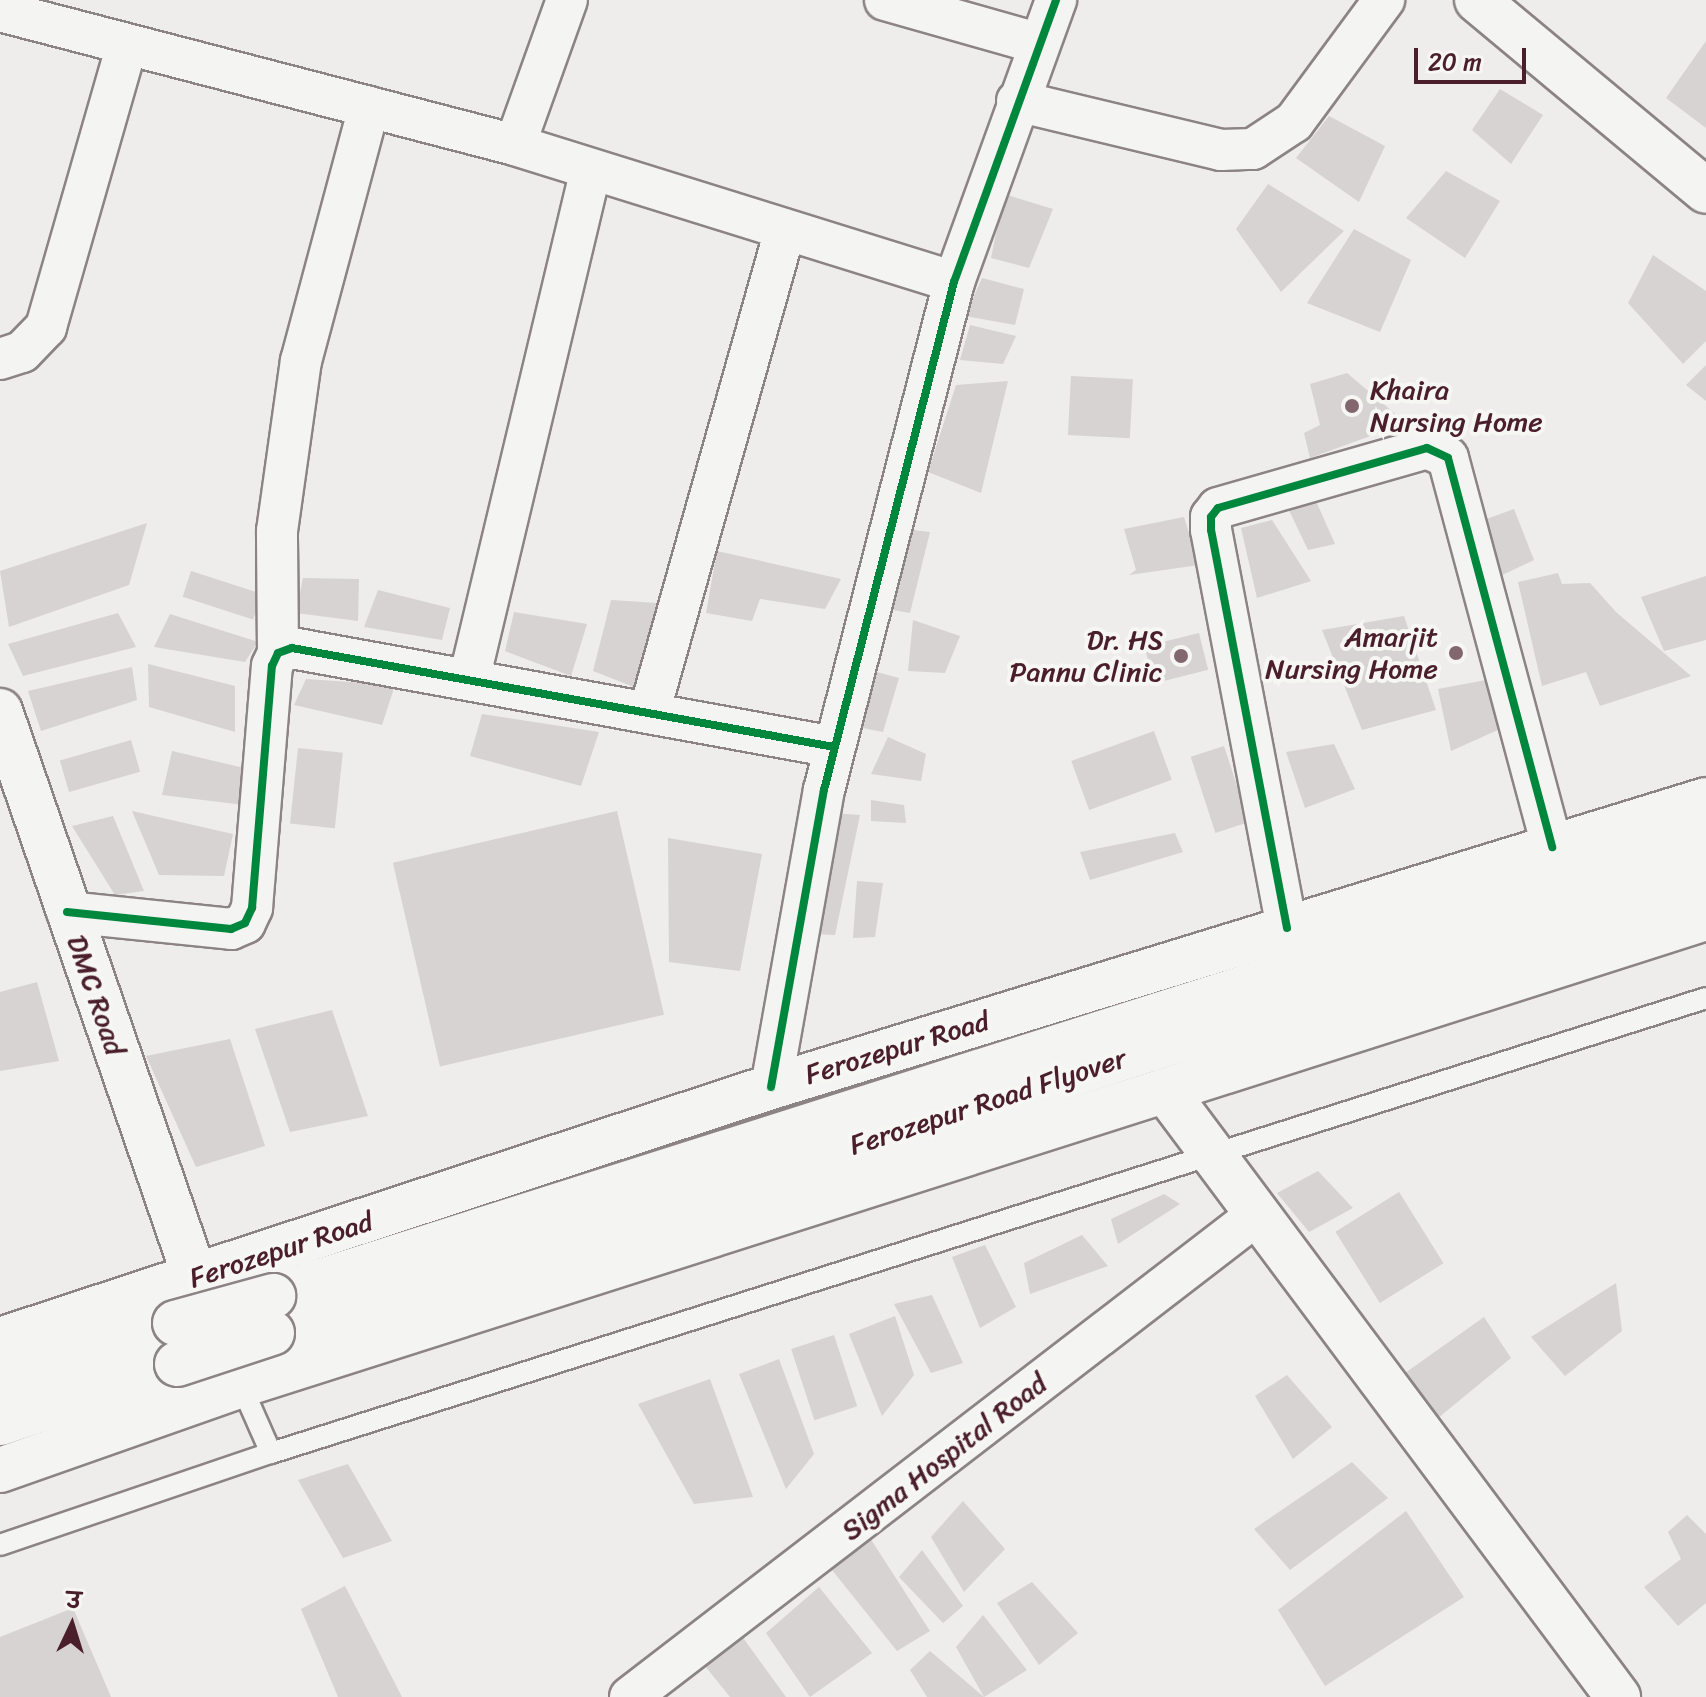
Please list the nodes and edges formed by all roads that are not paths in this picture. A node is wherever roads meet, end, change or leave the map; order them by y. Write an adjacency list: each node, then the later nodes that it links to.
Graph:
1 (567, 0): 11 (street)
2 (885, 0): 7 (street)
3 (1056, 0): 7 (street)
4 (1384, 0): 9 (street)
5 (1477, 0): 13 (main road)
6 (0, 11): 8 (street)
7 (1037, 43): 9 (street)
8 (127, 44): 10 (street); 16 (street)
9 (1017, 101): 15 (street)
10 (369, 107): 11 (street); 17 (street)
11 (515, 145): 12 (street)
12 (591, 169): 14 (street); 18 (street)
13 (1706, 191)
14 (785, 230): 15 (street); 20 (street)
15 (954, 282): 21 (street)
16 (0, 359)
17 (278, 653): 18 (street); 26 (street)
18 (469, 680): 20 (street)
19 (0, 711): 26 (main road, DMC Road)
20 (649, 713): 21 (street)
21 (834, 747): 30 (street)
22 (1706, 800): 24 (main road, Ferozepur Road)
23 (1706, 841): 35 (main road, Ferozepur Road Flyover)
24 (1552, 847): 28 (main road, Ferozepur Road); 28 (street)
25 (1706, 877): 35 (main road, Ferozepur Road Flyover)
26 (67, 912): 34 (main road, DMC Road)
27 (1706, 918): 31 (main road)
28 (1287, 928): 30 (main road, Ferozepur Road)
29 (1706, 998): 32 (lane)
30 (771, 1087): 34 (main road, Ferozepur Road)
31 (1167, 1093): 32 (main road); 39 (main road)
32 (1213, 1155): 33 (main road); 41 (lane)
33 (1258, 1214): 44 (street, Sigma Hospital Road); 46 (main road)
34 (193, 1279): 36 (main road, Ferozepur Road); 39 (main road, DMC Road)
35 (272, 1315): 37 (main road, Ferozepur Road, bridge)
36 (0, 1340)
37 (176, 1343): 38 (main road); 40 (main road)
38 (0, 1381)
39 (241, 1385): 41 (lane); 42 (main road)
40 (0, 1423)
41 (271, 1453): 43 (lane)
42 (0, 1470)
43 (0, 1545)
44 (680, 1684): 45 (street, Sigma Hospital Road)
45 (630, 1697)
46 (1618, 1697)

